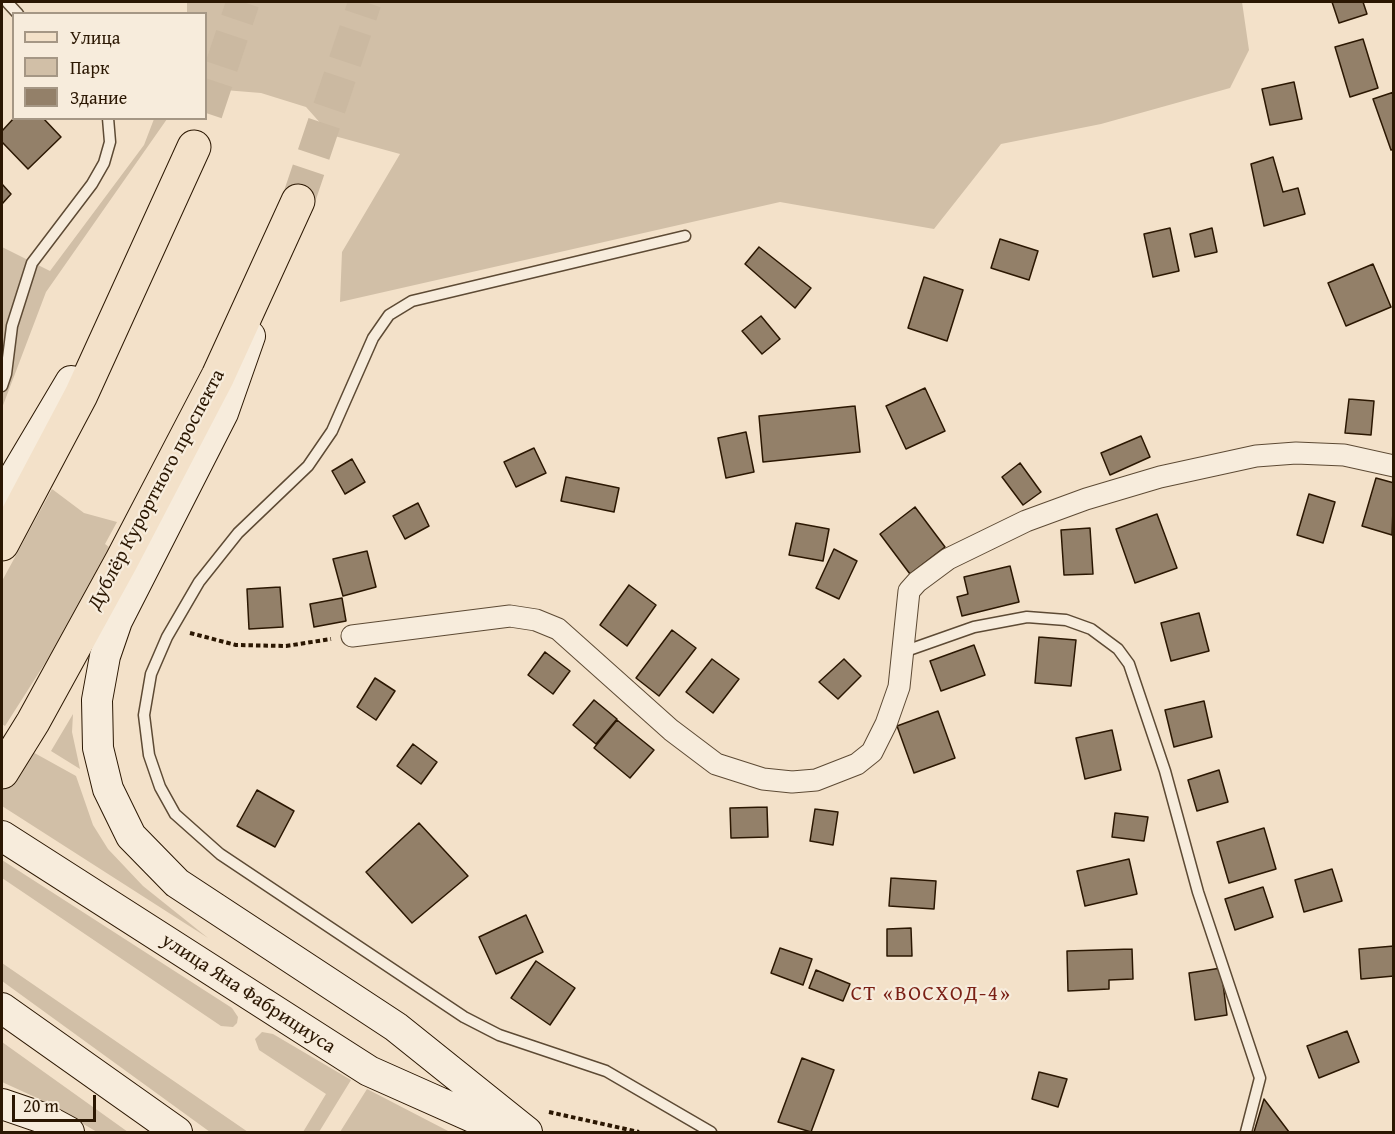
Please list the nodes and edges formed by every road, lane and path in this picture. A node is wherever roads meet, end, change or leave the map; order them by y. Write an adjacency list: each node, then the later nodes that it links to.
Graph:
1 (108, 120): 5 (lane)
2 (194, 147): 7 (main road); 8 (main road)
3 (298, 201): 12 (main road, Дублёр Курортного проспекта); 19 (main road)
4 (685, 236): 9 (lane)
5 (2, 386)
6 (1394, 466): 11 (street)
7 (2, 497)
8 (2, 544)
9 (171, 629): 10 (path); 20 (lane)
10 (352, 636): 11 (street)
11 (903, 652): 21 (lane)
12 (2, 772)
13 (2, 836): 18 (main road, улица Яна Фабрициуса)
14 (2, 1008): 17 (main road)
15 (2, 1104): 16 (main road)
16 (69, 1132)
17 (177, 1132)
18 (506, 1132)
19 (527, 1132)
20 (711, 1132)
21 (1246, 1132)

